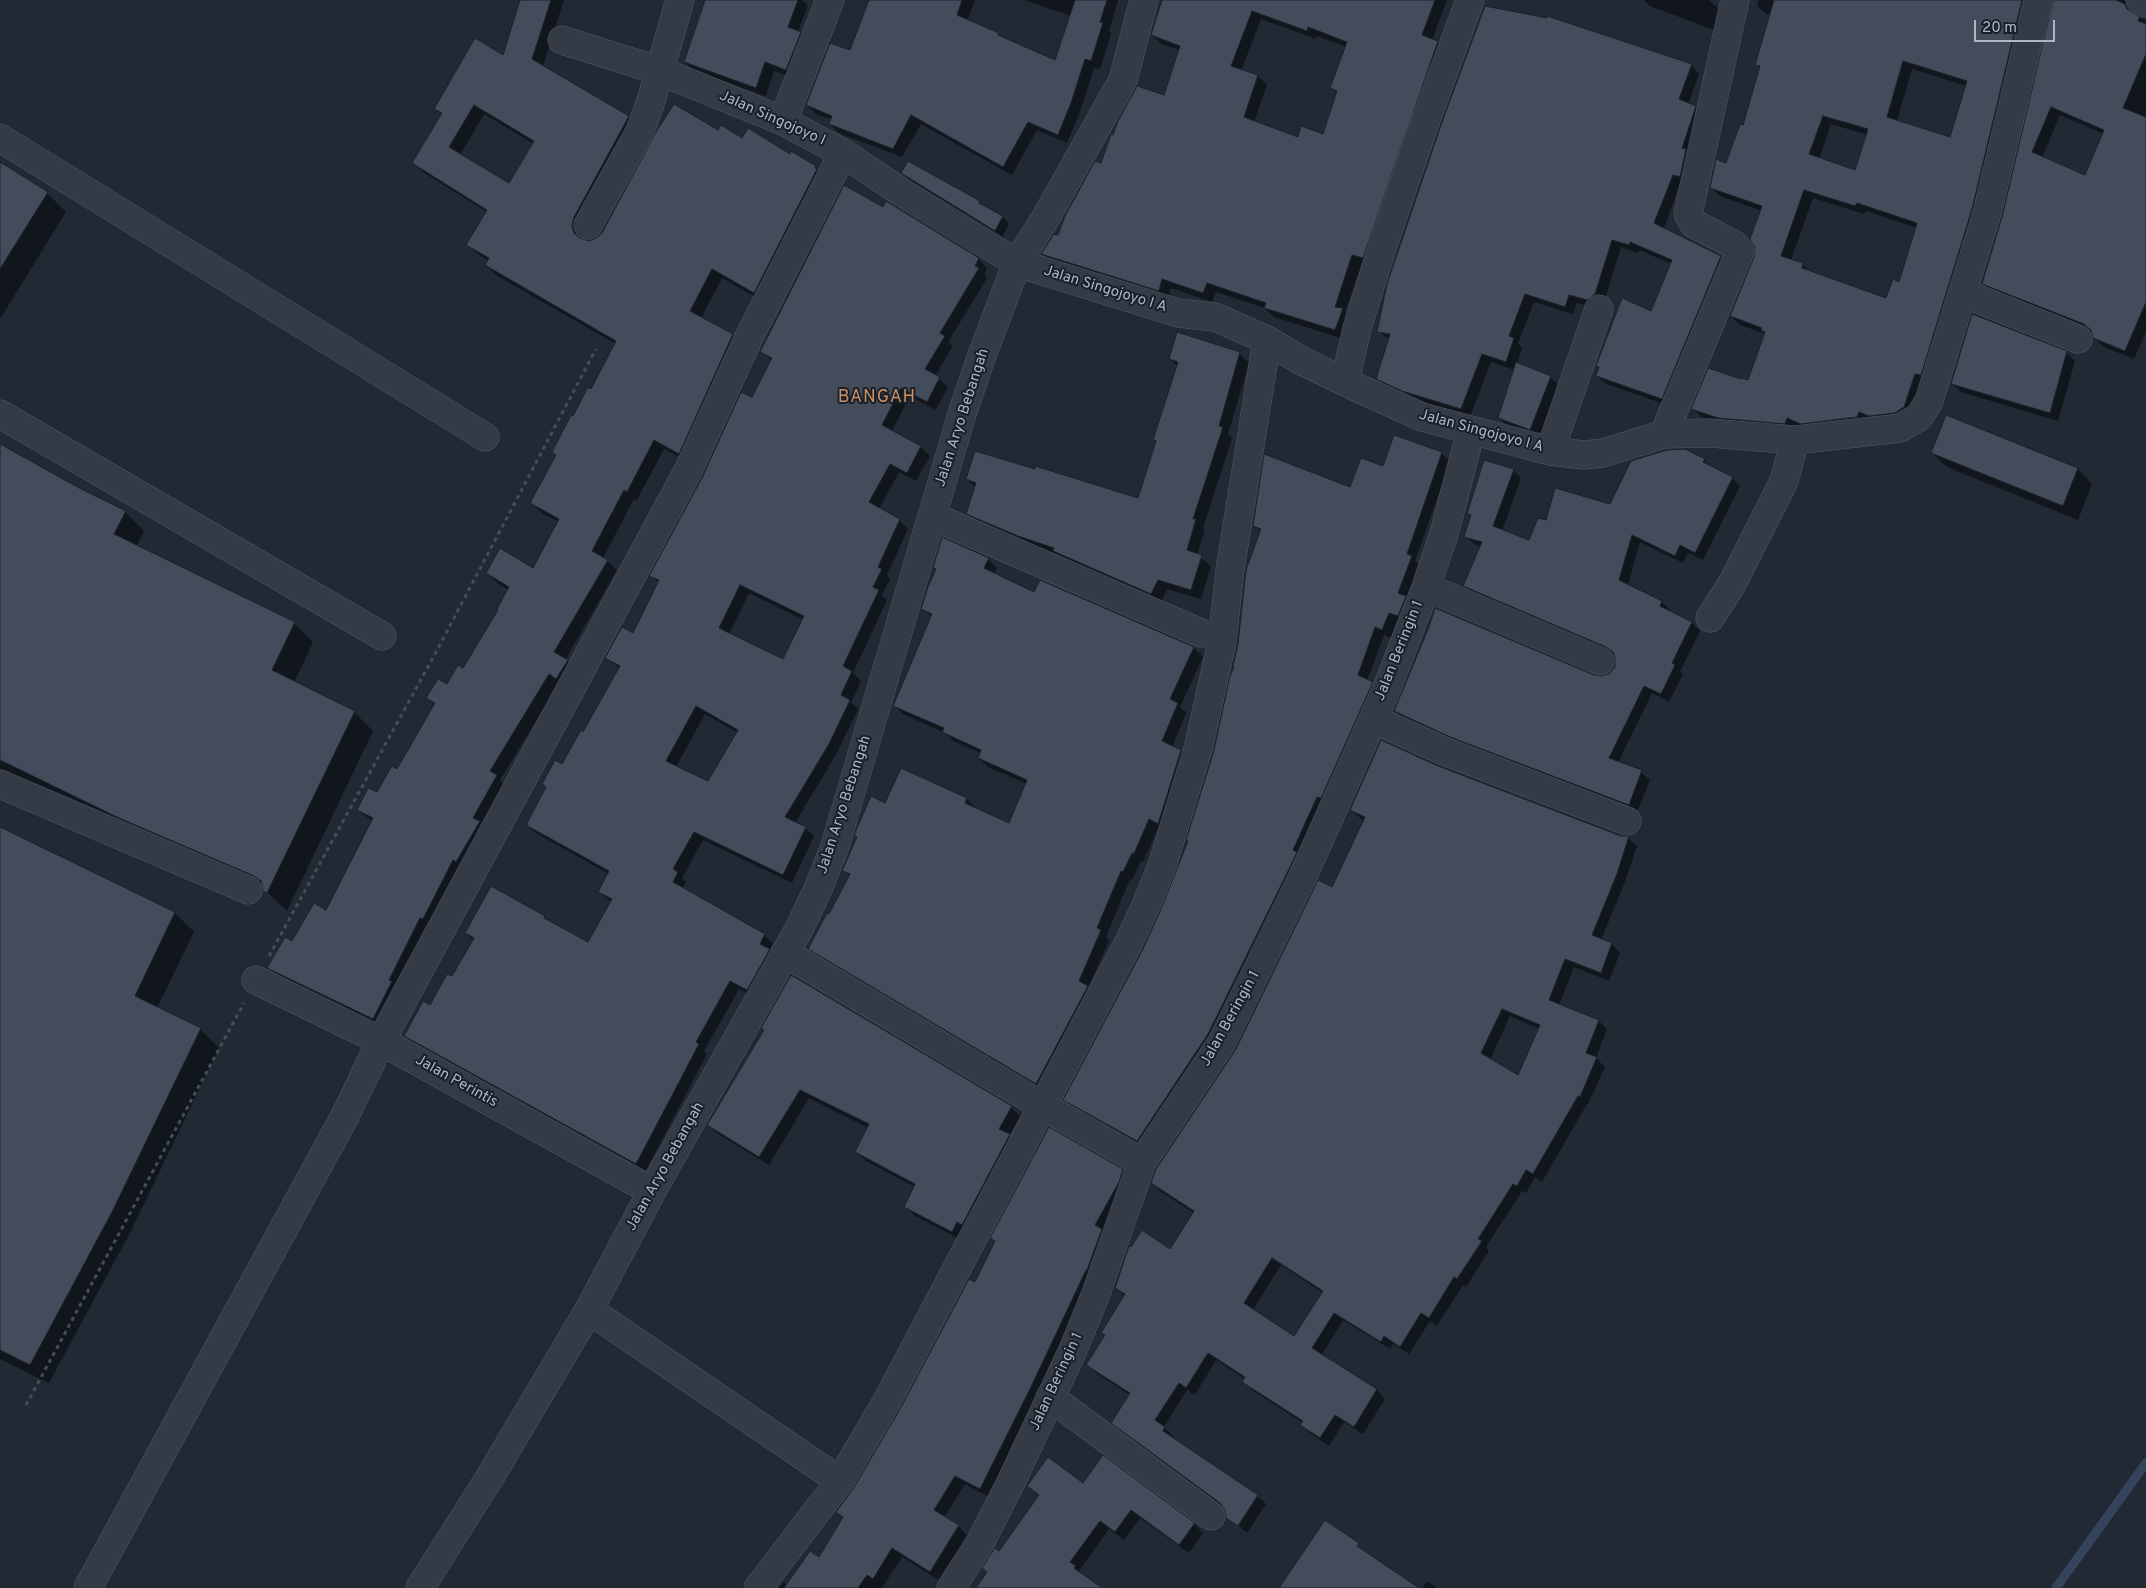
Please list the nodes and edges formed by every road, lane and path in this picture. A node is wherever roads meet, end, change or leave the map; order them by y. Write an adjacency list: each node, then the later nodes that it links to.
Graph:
1 (680, 0): 10 (street)
2 (830, 0): 11 (street)
3 (1144, 0): 15 (street, Jalan Aryo Bebangah)
4 (1470, 0): 21 (street)
5 (1735, 0): 24 (street)
6 (2038, 0): 16 (street)
7 (2140, 0): 8 (street)
8 (2146, 3)
9 (562, 40): 10 (street, Jalan Singojoyo I)
10 (660, 71): 11 (street, Jalan Singojoyo I); 14 (street)
11 (783, 121): 13 (street, Jalan Singojoyo I)
12 (0, 138): 25 (street)
13 (843, 153): 15 (street, Jalan Singojoyo I); 40 (street)
14 (588, 225)
15 (1017, 263): 19 (street, Jalan Singojoyo I A); 28 (street, Jalan Aryo Bebangah)
16 (1963, 293): 18 (street); 26 (street, Jalan Singojoyo I A)
17 (1600, 309): 27 (street)
18 (2078, 339)
19 (1267, 340): 21 (street, Jalan Singojoyo I A); 41 (street)
20 (596, 349): 39 (path)
21 (1346, 382): 23 (street, Jalan Singojoyo I A)
22 (0, 414): 32 (street)
23 (1471, 431): 27 (street, Jalan Singojoyo I A); 29 (street, Jalan Beringin 1)
24 (1664, 434): 26 (street, Jalan Singojoyo I A); 27 (street, Jalan Singojoyo I A)
25 (486, 437)
26 (1795, 440): 30 (street)
27 (1550, 450)
28 (932, 516): 31 (street); 38 (street, Jalan Aryo Bebangah)
29 (1426, 586): 33 (street); 34 (street, Jalan Beringin 1)
30 (1710, 618)
31 (1201, 633)
32 (382, 636)
33 (1600, 661)
34 (1372, 719): 36 (street); 42 (street, Jalan Beringin 1)
35 (0, 784): 37 (street)
36 (1627, 821)
37 (248, 890)
38 (785, 953): 41 (street); 43 (street, Jalan Aryo Bebangah)
39 (256, 980): 40 (street, Jalan Perintis); 46 (path)
40 (381, 1041): 43 (street, Jalan Perintis); 49 (street)
41 (1042, 1105): 42 (street); 47 (street)
42 (1142, 1162): 45 (street, Jalan Beringin 1)
43 (652, 1191): 44 (street, Jalan Aryo Bebangah)
44 (589, 1310): 47 (street); 50 (street, Jalan Aryo Bebangah)
45 (1050, 1397): 48 (street); 52 (street, Jalan Beringin 1)
46 (26, 1405)
47 (840, 1481): 51 (street)
48 (1211, 1516)
49 (88, 1588)
50 (420, 1588)
51 (758, 1588)
52 (951, 1588)

